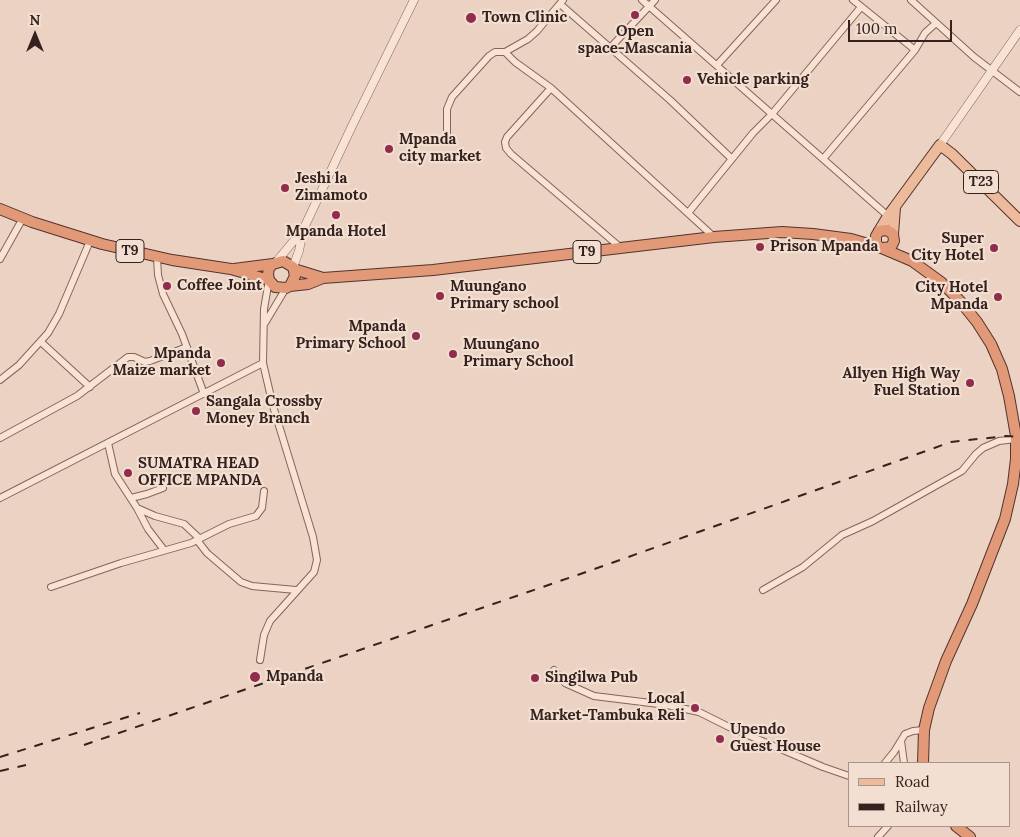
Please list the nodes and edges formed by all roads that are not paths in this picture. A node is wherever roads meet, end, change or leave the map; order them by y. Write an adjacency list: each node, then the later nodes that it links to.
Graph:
1 (414, 0): 30 (street)
2 (642, 0): 8 (street)
3 (655, 0): 8 (street)
4 (776, 0): 15 (street)
5 (853, 0): 9 (street)
6 (911, 0): 10 (street)
7 (562, 2): 12 (street); 14 (street)
8 (649, 6): 12 (street); 15 (street)
9 (861, 7): 13 (street); 19 (street)
10 (936, 23): 13 (street); 16 (street)
11 (1020, 30): 16 (street)
12 (610, 48): 22 (street)
13 (915, 50): 23 (street)
14 (505, 52): 17 (street); 20 (street)
15 (717, 66): 19 (street)
16 (992, 71): 18 (street); 21 (street)
17 (551, 88): 26 (street); 36 (street)
18 (1020, 92)
19 (772, 114): 22 (street); 23 (street)
20 (448, 139)
21 (940, 145): 24 (main road); 29 (main road, T23)
22 (732, 159): 26 (street)
23 (823, 159): 27 (street)
24 (895, 207): 27 (main road); 32 (main road)
25 (0, 209): 28 (highway, T9)
26 (688, 213): 33 (street)
27 (888, 216): 31 (main road)
28 (24, 218): 35 (highway, T9); 39 (street)
29 (1020, 221)
30 (303, 230): 41 (street); 42 (street)
31 (878, 232): 32 (highway, T9); 34 (highway, T9); 37 (highway)
32 (894, 235): 37 (highway); 40 (highway, T9)
33 (714, 237): 34 (highway, T9); 36 (highway, T9)
34 (851, 239): 37 (highway, T9)
35 (90, 241): 38 (highway, T9); 48 (street)
36 (621, 248): 44 (highway, T9)
37 (881, 248): 40 (highway, T9)
38 (157, 257): 43 (highway, T9); 49 (street)
39 (0, 259)
40 (912, 261): 55 (highway, T9)
41 (275, 263): 42 (highway, T9); 43 (highway, T9); 45 (highway)
42 (294, 268): 44 (highway, T9); 46 (highway)
43 (231, 269): 45 (highway, T9)
44 (323, 278): 46 (highway, T9)
45 (268, 280): 46 (highway, T9); 47 (street)
46 (288, 287): 47 (street)
47 (265, 324): 50 (street)
48 (40, 342): 51 (street); 52 (street)
49 (187, 347): 52 (street); 53 (street)
50 (263, 364): 53 (street); 65 (street)
51 (0, 380)
52 (90, 387): 54 (street)
53 (204, 394): 56 (street)
54 (0, 438)
55 (1016, 440): 66 (street); 69 (highway, T9)
56 (108, 443): 59 (street); 60 (street)
57 (163, 488): 60 (street)
58 (264, 491): 62 (street)
59 (0, 498)
60 (130, 498): 61 (street)
61 (137, 508): 62 (street); 63 (street)
62 (199, 539): 63 (street); 65 (street)
63 (164, 550): 64 (street)
64 (51, 587)
65 (296, 590): 67 (street)
66 (762, 590)
67 (260, 660)
68 (554, 670): 74 (street)
69 (924, 730): 70 (street); 73 (highway, T9)
70 (902, 741): 71 (street); 72 (street)
71 (886, 762)
72 (904, 762)
73 (923, 762)
74 (848, 776)
75 (887, 827): 77 (street)
76 (957, 827): 78 (highway)
77 (878, 837)
78 (970, 837)

